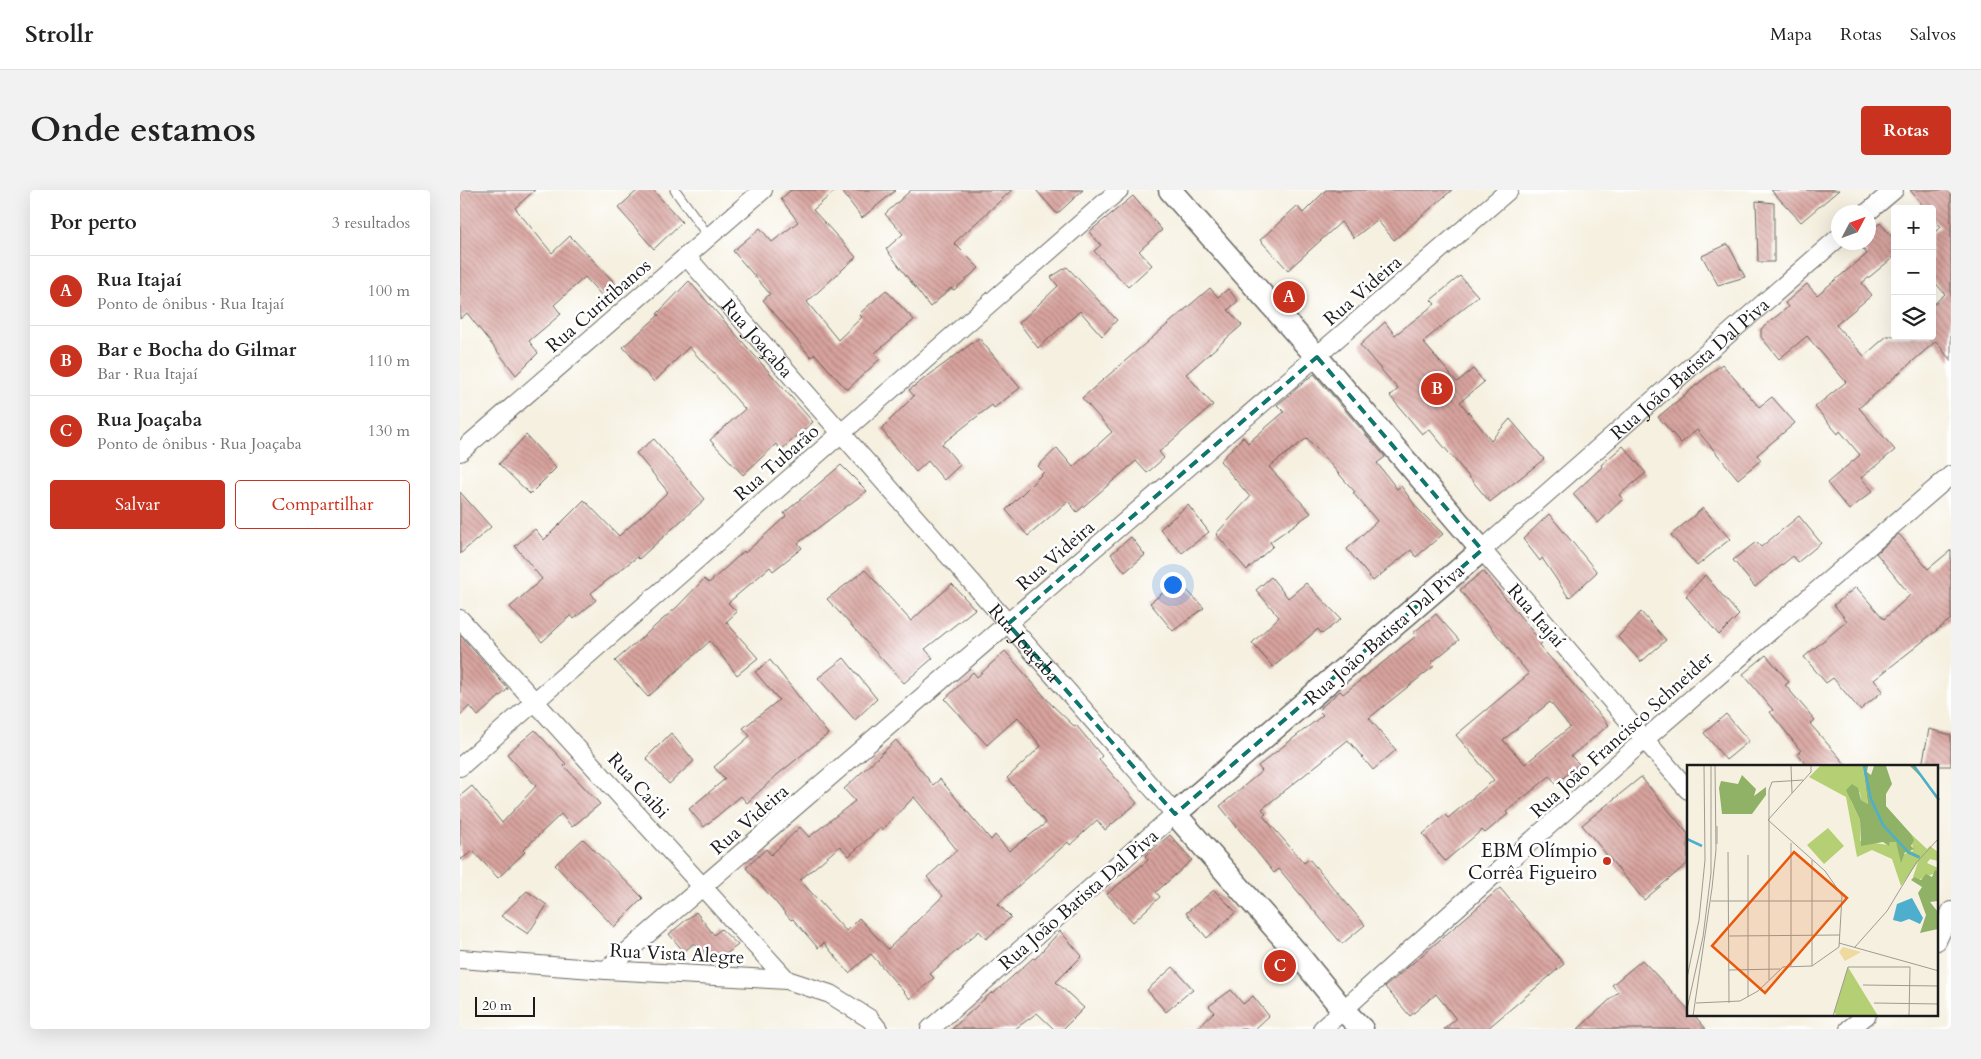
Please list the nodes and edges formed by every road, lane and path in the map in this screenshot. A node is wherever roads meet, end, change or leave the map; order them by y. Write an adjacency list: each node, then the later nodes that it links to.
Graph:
1 (675, 190): 8 (lane)
2 (763, 190): 8 (street, Rua Curitibanos)
3 (1120, 190): 12 (street, Rua Tubarão)
4 (1170, 190): 11 (street, Rua Itajaí)
5 (1509, 190): 11 (street, Rua Videira)
6 (1894, 190): 7 (street)
7 (1876, 205)
8 (709, 237): 10 (street, Rua Curitibanos)
9 (1831, 244): 15 (street, Rua João Batista Dal Piva)
10 (686, 256): 12 (street, Rua Joaçaba); 13 (street, Rua Curitibanos)
11 (1317, 357): 15 (street, Rua Itajaí); 17 (street, Rua Videira)
12 (841, 433): 17 (street, Rua Joaçaba); 18 (street, Rua Tubarão)
13 (460, 452)
14 (1951, 475): 19 (street, Rua João Francisco Schneider)
15 (1482, 550): 19 (street, Rua Itajaí); 22 (street, Rua João Batista Dal Piva)
16 (460, 619): 18 (street, Rua Caibi)
17 (1008, 624): 22 (street, Rua Joaçaba); 23 (street, Rua Videira)
18 (535, 701): 20 (street, Rua Tubarão); 23 (street, Rua Caibi)
19 (1644, 740): 21 (street, Rua Itajaí); 29 (street, Rua João Francisco Schneider)
20 (460, 767)
21 (1687, 789)
22 (1176, 814): 29 (street, Rua Joaçaba); 32 (street, Rua João Batista Dal Piva)
23 (703, 887): 27 (street, Rua Videira); 28 (street, Rua Caibi)
24 (1951, 911): 25 (street)
25 (1938, 939)
26 (460, 959): 27 (street, Rua Vista Alegre)
27 (606, 970): 28 (street, Rua Vista Alegre)
28 (787, 980): 31 (street, Rua Vista Alegre)
29 (1344, 1011): 33 (street, Rua João Francisco Schneider); 34 (street, Rua Joaçaba)
30 (1866, 1016): 35 (street)
31 (878, 1029)
32 (930, 1029)
33 (1322, 1029)
34 (1362, 1029)
35 (1850, 1029)

